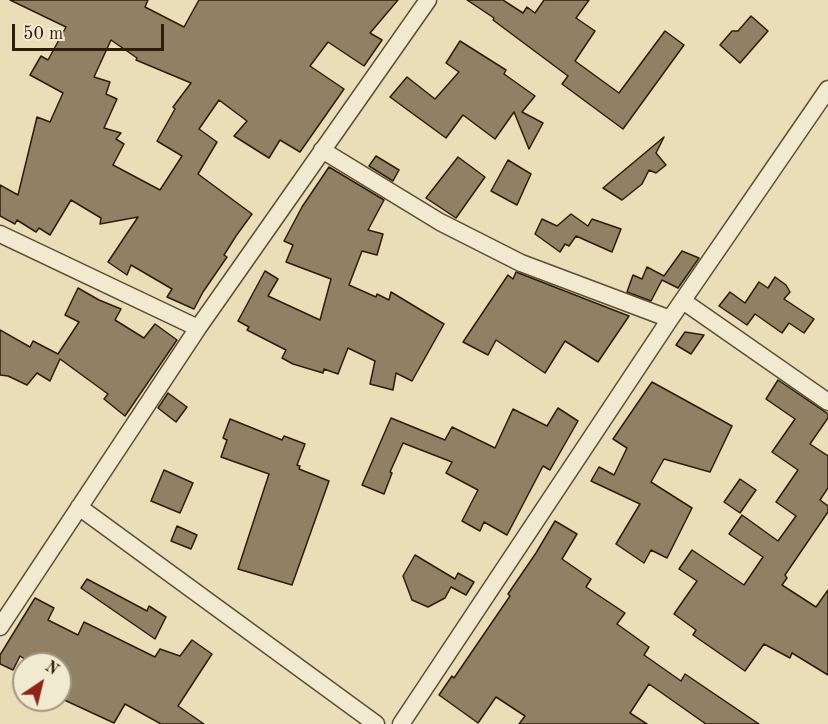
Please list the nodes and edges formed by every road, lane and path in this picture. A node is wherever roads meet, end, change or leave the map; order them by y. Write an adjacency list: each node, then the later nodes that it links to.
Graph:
1 (428, 0): 4 (street)
2 (828, 89): 3 (street)
3 (822, 108): 6 (street)
4 (322, 150): 7 (street); 8 (street)
5 (0, 234): 8 (street)
6 (683, 301): 7 (street); 9 (street)
7 (670, 319): 13 (street)
8 (198, 328): 10 (street)
9 (828, 402)
10 (79, 507): 11 (street); 12 (street)
11 (0, 627)
12 (376, 724)
13 (401, 724)

